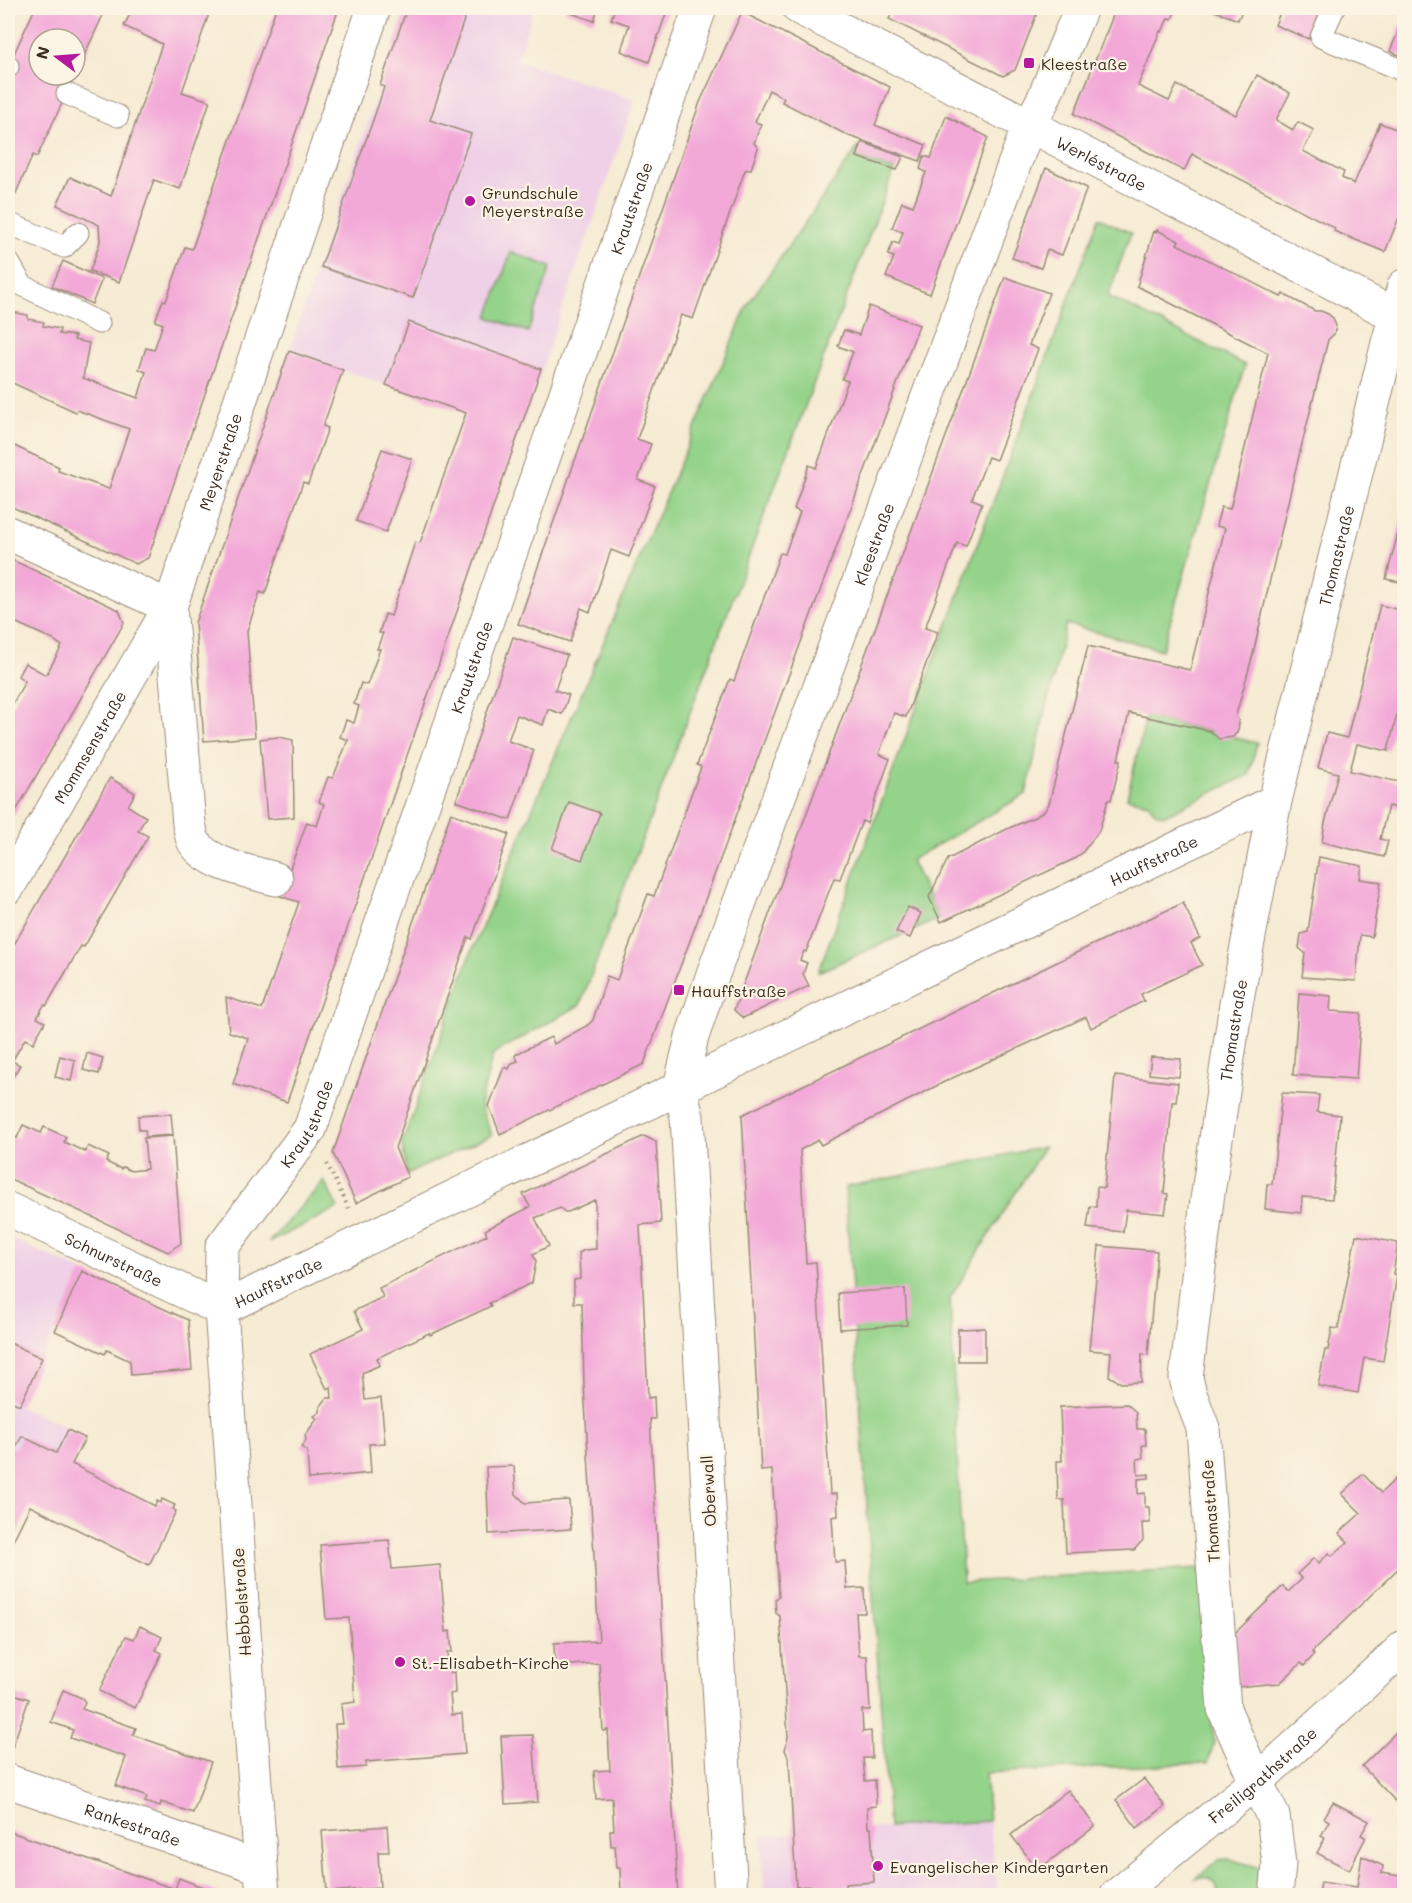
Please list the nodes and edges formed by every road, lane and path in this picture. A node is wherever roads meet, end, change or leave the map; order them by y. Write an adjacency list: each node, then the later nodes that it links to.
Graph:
1 (374, 8): 16 (street, Meyerstraße)
2 (700, 8): 21 (street, Krautstraße)
3 (799, 8): 9 (street, Werléstraße)
4 (1081, 8): 9 (street, Kleestraße)
5 (1334, 8): 6 (lane)
6 (1404, 71)
7 (67, 94): 8 (lane)
8 (118, 116)
9 (1029, 125): 13 (street, Werléstraße); 20 (street, Kleestraße)
10 (8, 223): 11 (lane)
11 (78, 232)
12 (8, 261): 14 (lane)
13 (1402, 307): 17 (street, Thomastraße)
14 (99, 323)
15 (8, 533): 16 (street)
16 (170, 607): 18 (street, Meyerstraße); 19 (street, Mommsenstraße)
17 (1275, 801): 20 (street, Hauffstraße); 27 (street, Thomastraße)
18 (276, 879)
19 (8, 887)
20 (680, 1087): 23 (street, Hauffstraße); 29 (street, Oberwall)
21 (310, 1129): 23 (path); 24 (street, Krautstraße)
22 (8, 1209): 24 (street, Schnurstraße)
23 (364, 1240): 24 (street, Hauffstraße)
24 (221, 1309): 28 (street, Hebbelstraße)
25 (1404, 1647): 27 (street, Freiligrathstraße)
26 (8, 1782): 28 (street, Rankestraße)
27 (1256, 1782): 30 (street, Freiligrathstraße); 31 (street, Thomastraße)
28 (261, 1881)
29 (731, 1896)
30 (1116, 1896)
31 (1276, 1896)

